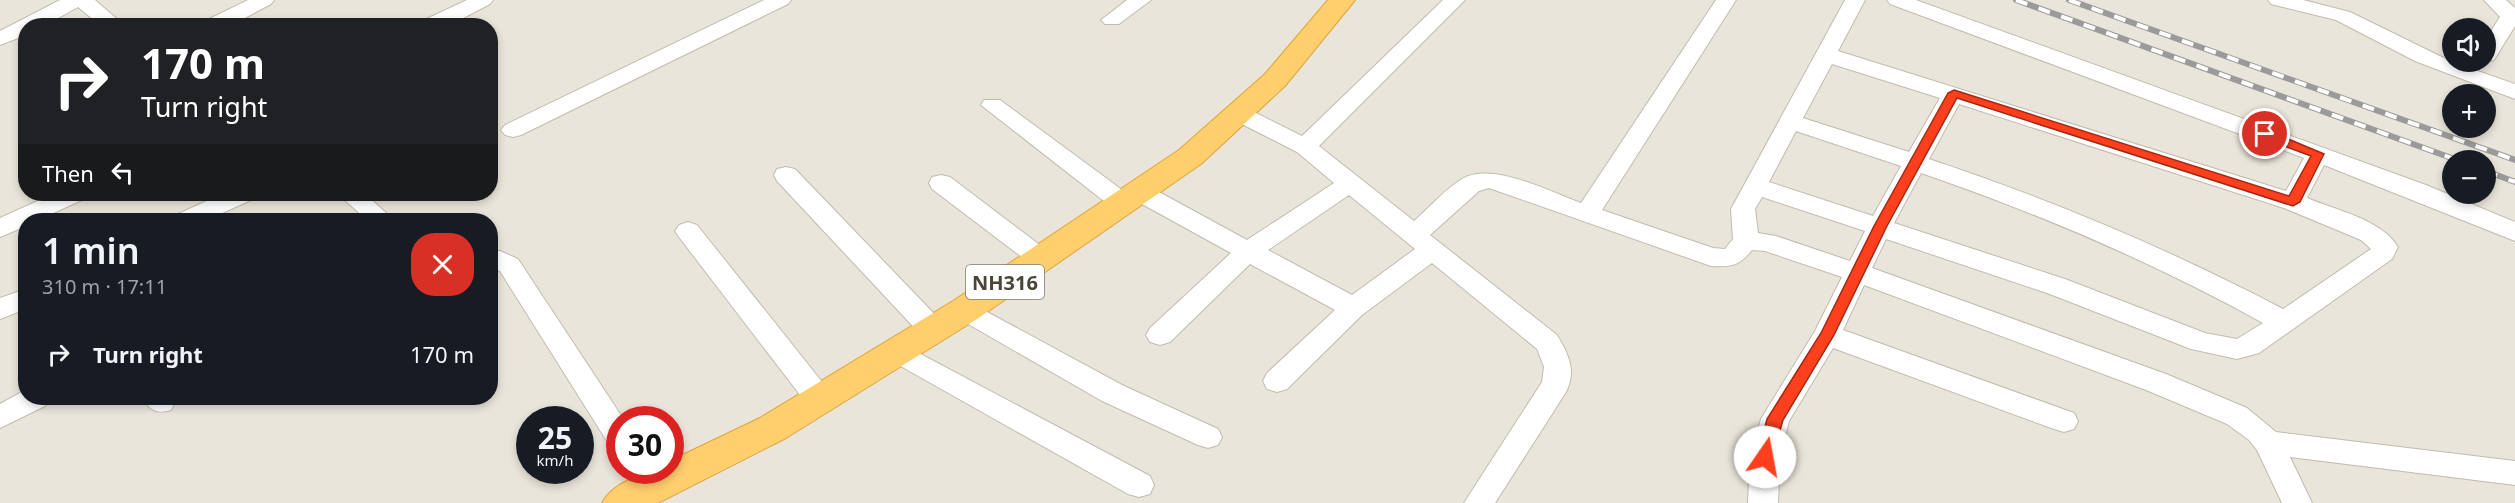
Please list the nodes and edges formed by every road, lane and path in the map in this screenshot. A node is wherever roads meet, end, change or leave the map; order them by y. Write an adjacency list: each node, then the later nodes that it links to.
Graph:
1 (76, 0): 14 (street)
2 (82, 0): 15 (street)
3 (264, 0): 16 (street)
4 (483, 0): 17 (street)
5 (781, 0): 29 (street)
6 (1142, 0): 19 (street)
7 (1342, 0): 27 (highway, NH316)
8 (1455, 0): 30 (street)
9 (1726, 0): 45 (street)
10 (1855, 0): 21 (street)
11 (1897, 0): 31 (street)
12 (2278, 0): 22 (street)
13 (2494, 0): 18 (street)
14 (45, 18)
15 (105, 18)
16 (229, 18)
17 (446, 18)
18 (2513, 18): 20 (street)
19 (1112, 20)
20 (2496, 41)
21 (1827, 55): 25 (street); 28 (street)
22 (2442, 61)
23 (2482, 72): 24 (street)
24 (2515, 92)
25 (1954, 93): 32 (street); 41 (street)
26 (992, 105): 37 (street)
27 (1240, 114): 30 (street); 37 (highway, NH316)
28 (1791, 122): 32 (street); 36 (street)
29 (513, 130)
30 (1305, 147): 35 (street)
31 (2318, 154): 41 (street); 48 (street)
32 (1915, 162): 46 (street); 59 (street)
33 (786, 175): 60 (street)
34 (941, 183): 52 (street)
35 (1349, 184): 50 (street); 51 (street)
36 (1755, 186): 46 (street); 49 (street)
37 (1131, 198): 51 (street); 52 (highway, NH316)
38 (61, 201): 42 (street)
39 (227, 201): 43 (street)
40 (356, 201): 44 (street)
41 (2293, 202): 59 (street)
42 (40, 213)
43 (202, 213)
44 (367, 213)
45 (1587, 213): 49 (street); 50 (street)
46 (1880, 226): 54 (street); 59 (street)
47 (688, 231): 65 (street)
48 (2515, 232)
49 (1746, 241): 54 (street)
50 (1422, 243): 56 (street); 77 (street)
51 (1247, 252): 56 (street); 61 (street)
52 (1040, 258): 58 (highway, NH316)
53 (498, 260): 67 (street)
54 (1857, 273): 62 (street); 71 (street)
55 (18, 301): 57 (street)
56 (1353, 308): 64 (street)
57 (0, 309)
58 (964, 310): 60 (highway, NH316); 70 (street)
59 (2284, 322)
60 (932, 329): 63 (highway, NH316)
61 (1160, 335)
62 (1827, 335): 69 (street); 78 (street)
63 (898, 352): 65 (highway, NH316); 75 (street)
64 (1277, 381)
65 (820, 400): 72 (highway, NH316)
66 (22, 405): 68 (street)
67 (606, 416)
68 (0, 417)
69 (2064, 421)
70 (1208, 438)
71 (2268, 443): 73 (street); 79 (street)
72 (684, 463)
73 (2515, 473)
74 (642, 484): 76 (highway, NH316)
75 (1139, 485)
76 (622, 503)
77 (1479, 503)
78 (1763, 503)
79 (2297, 503)

